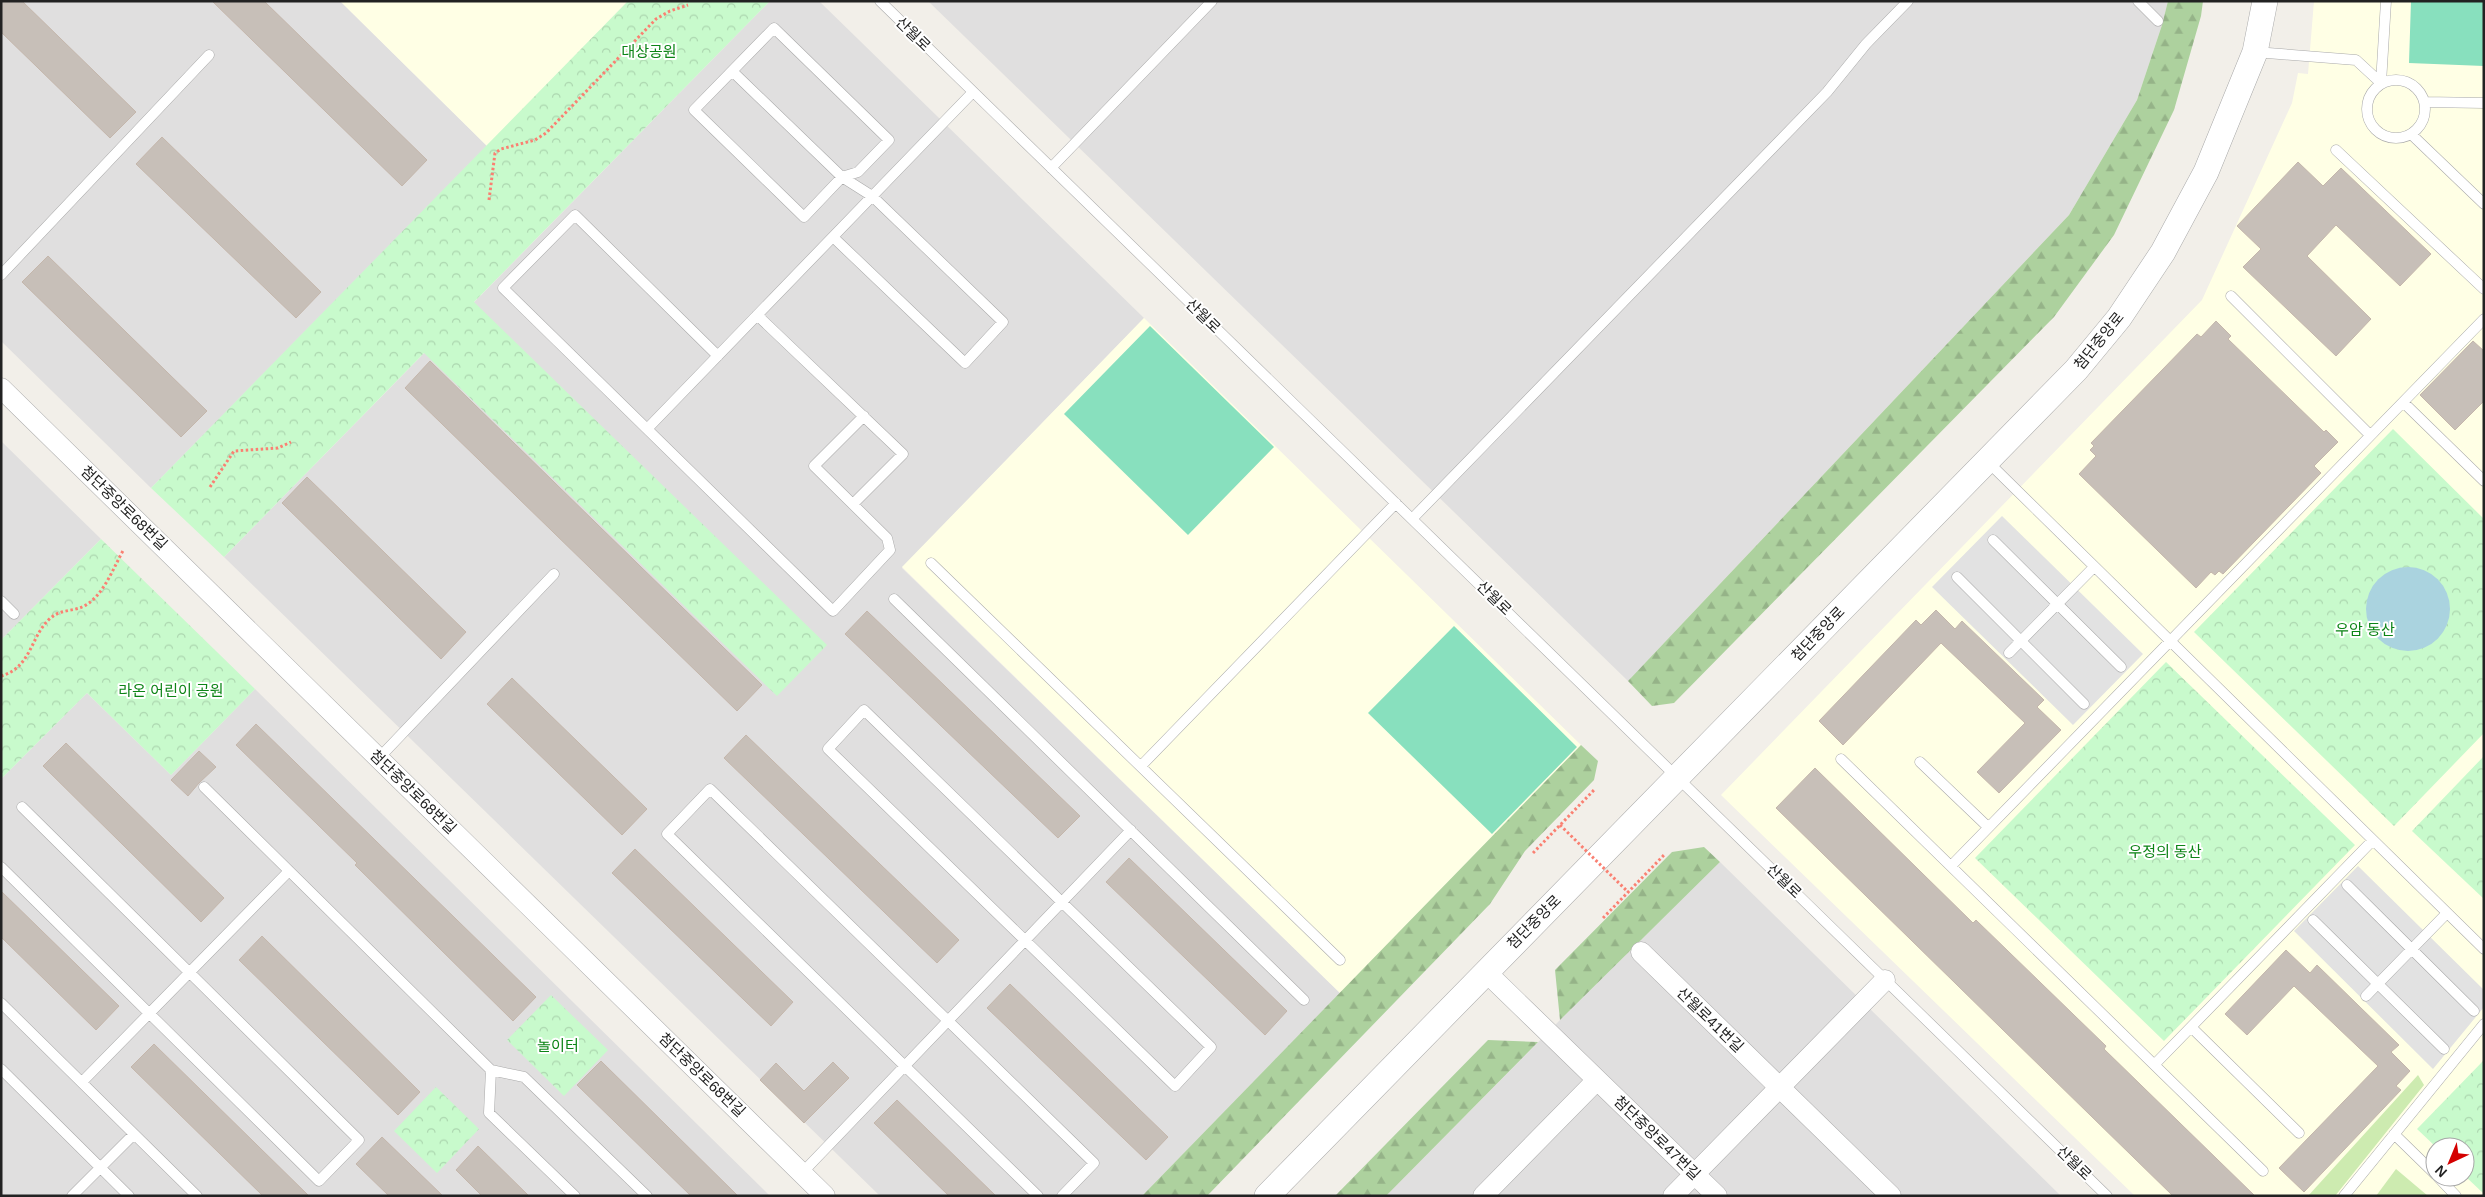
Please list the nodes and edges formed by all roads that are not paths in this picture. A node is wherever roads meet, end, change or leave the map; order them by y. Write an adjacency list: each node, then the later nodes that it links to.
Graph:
1 (880, 1): 12 (lane, 산월로)
2 (1212, 1): 17 (lane)
3 (1908, 1): 37 (lane)
4 (2138, 1): 7 (lane)
5 (2265, 1): 8 (street, 첨단중앙로)
6 (2386, 1): 11 (lane)
7 (2158, 21)
8 (2255, 52): 11 (lane); 33 (street, 첨단중앙로)
9 (209, 56): 22 (lane)
10 (732, 70): 18 (lane); 18 (lane); 18 (lane)
11 (2380, 83): 13 (lane); 15 (lane)
12 (973, 92): 17 (lane, 산월로); 19 (lane)
13 (2425, 102): 14 (lane); 15 (lane)
14 (2484, 103)
15 (2411, 134): 20 (lane)
16 (2336, 150): 23 (lane)
17 (1051, 168): 35 (lane, 산월로)
18 (842, 177): 19 (lane)
19 (872, 196): 21 (lane); 21 (lane)
20 (2484, 204)
21 (833, 237): 25 (lane)
22 (1, 275)
23 (2484, 289)
24 (2231, 296): 32 (lane)
25 (757, 315): 27 (lane); 30 (lane)
26 (2484, 319): 29 (lane)
27 (718, 356): 31 (lane); 31 (lane)
28 (1, 388): 52 (street, 첨단중앙로68번길)
29 (2403, 402): 32 (lane); 34 (lane)
30 (864, 416): 36 (lane); 36 (lane)
31 (647, 429): 36 (lane)
32 (2370, 435): 48 (lane)
33 (1987, 461): 40 (lane); 56 (street, 첨단중앙로)
34 (2484, 481)
35 (1396, 503): 37 (lane, 산월로); 55 (lane)
36 (853, 504)
37 (1412, 519): 56 (lane, 산월로)
38 (1993, 540): 45 (lane)
39 (931, 563): 55 (lane)
40 (2094, 567): 45 (lane); 48 (lane)
41 (554, 574): 52 (lane)
42 (1957, 577): 47 (lane)
43 (894, 599): 60 (lane)
44 (1, 602): 46 (lane)
45 (2057, 604): 47 (lane); 50 (lane)
46 (14, 614)
47 (2021, 641): 49 (lane); 51 (lane)
48 (2169, 641): 59 (lane); 61 (lane)
49 (2009, 653)
50 (2121, 667)
51 (2084, 704)
52 (379, 758): 100 (street, 첨단중앙로68번길)
53 (1842, 759): 62 (lane)
54 (1920, 762): 59 (lane)
55 (1141, 766): 73 (lane)
56 (1678, 778): 74 (street, 첨단중앙로); 76 (lane, 산월로)
57 (204, 786): 64 (lane)
58 (22, 807): 75 (lane)
59 (1988, 827): 62 (lane)
60 (1131, 830): 66 (lane); 79 (lane)
61 (2373, 840): 67 (lane); 85 (lane)
62 (1951, 866): 87 (lane)
63 (1, 867): 82 (lane)
64 (288, 871): 75 (lane); 90 (lane)
65 (2347, 884): 70 (lane)
66 (1062, 902): 69 (lane); 69 (lane); 69 (lane)
67 (2447, 913): 70 (lane); 71 (lane)
68 (2313, 920): 77 (lane)
69 (1025, 941): 83 (lane)
70 (2412, 949): 77 (lane); 81 (lane)
71 (2484, 949)
72 (1641, 952): 93 (street, 산월로41번길)
73 (1340, 960)
74 (1485, 971): 91 (street, 첨단중앙로47번길); 111 (street, 첨단중앙로)
75 (188, 973): 82 (lane); 82 (lane)
76 (1885, 980): 93 (street); 116 (lane, 산월로)
77 (2378, 984): 78 (lane); 86 (lane)
78 (2366, 996)
79 (1304, 1000)
80 (1, 1003): 92 (lane)
81 (2474, 1011)
82 (148, 1013): 92 (lane)
83 (948, 1021): 88 (lane); 88 (lane); 110 (lane)
84 (2484, 1024): 96 (lane)
85 (2192, 1027): 87 (lane); 94 (lane)
86 (2444, 1049)
87 (2155, 1064): 99 (lane)
88 (905, 1066): 100 (lane); 109 (lane)
89 (1, 1069): 98 (lane)
90 (491, 1070): 106 (lane); 107 (lane)
91 (1597, 1080): 101 (street, 첨단중앙로47번길); 112 (street)
92 (82, 1082): 95 (lane)
93 (1780, 1088): 101 (street); 115 (street, 산월로41번길)
94 (2299, 1133)
95 (134, 1134): 98 (lane); 105 (lane)
96 (2394, 1134): 97 (lane); 117 (lane)
97 (2425, 1165)
98 (100, 1167): 103 (lane); 104 (lane)
99 (2263, 1171)
100 (802, 1173): 108 (street, 첨단중앙로68번길)
101 (1694, 1174): 113 (street); 114 (street, 첨단중앙로47번길)
102 (2447, 1187): 118 (lane)
103 (72, 1196)
104 (129, 1196)
105 (197, 1196)
106 (575, 1196)
107 (647, 1196)
108 (825, 1196)
109 (1038, 1196)
110 (1062, 1196)
111 (1267, 1196)
112 (1484, 1196)
113 (1673, 1196)
114 (1717, 1196)
115 (1891, 1196)
116 (2107, 1196)
117 (2344, 1196)
118 (2456, 1196)

